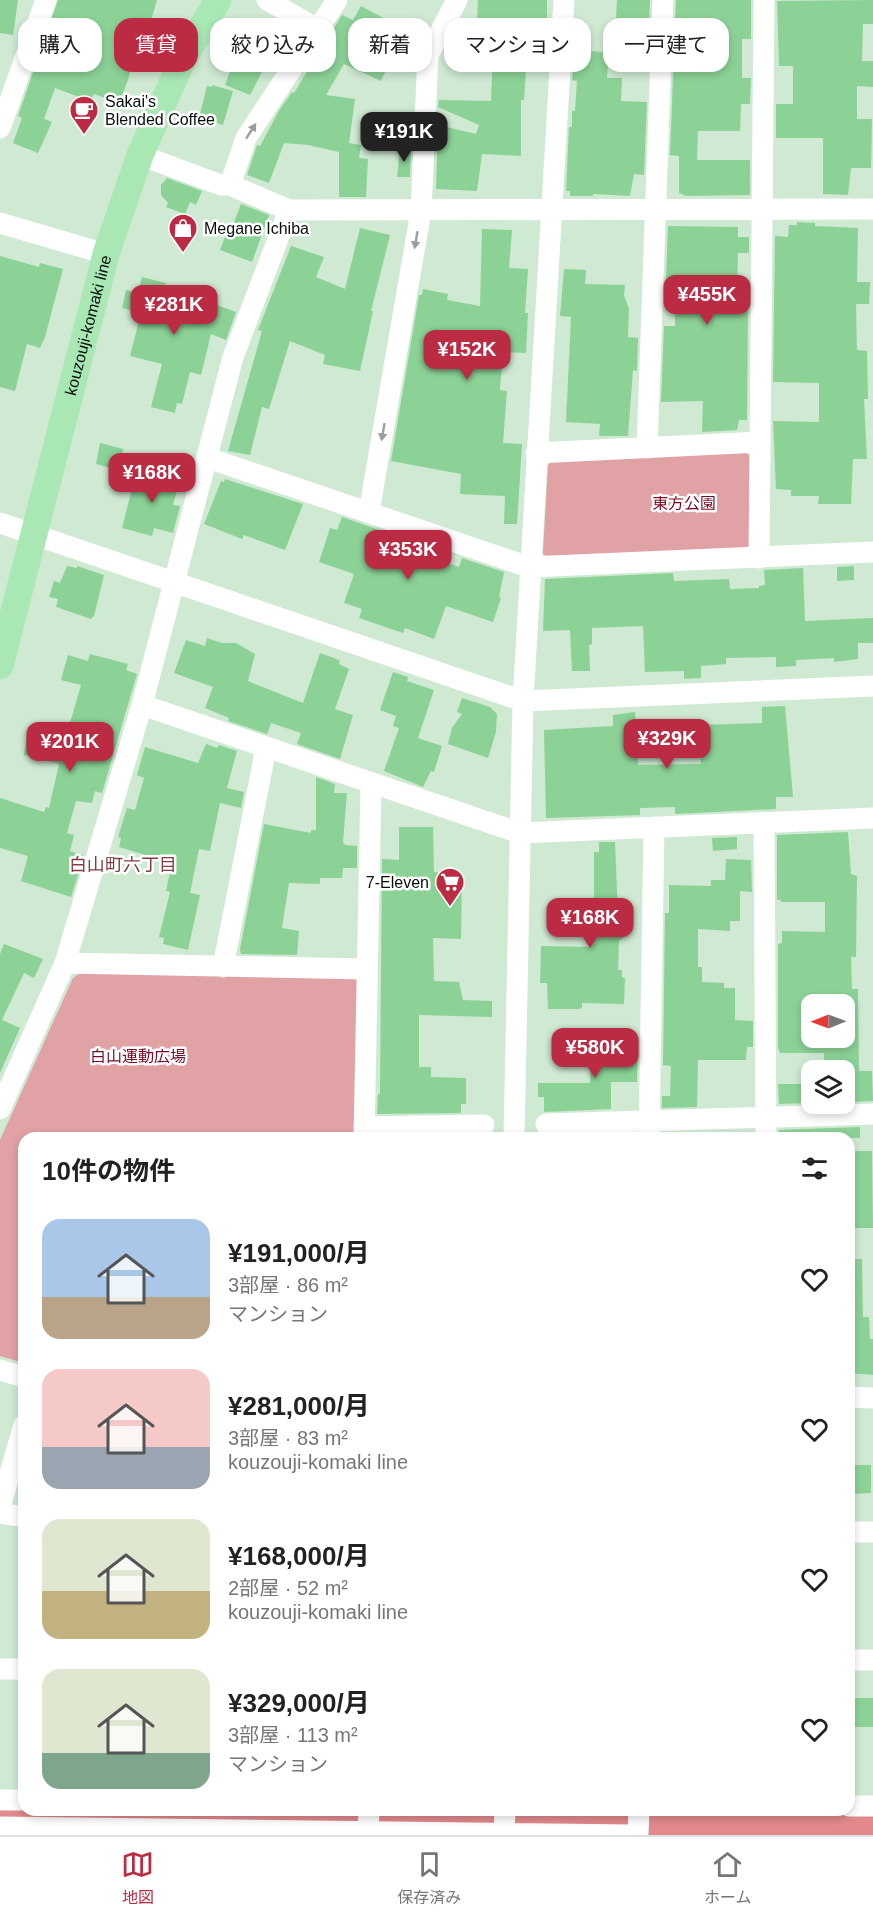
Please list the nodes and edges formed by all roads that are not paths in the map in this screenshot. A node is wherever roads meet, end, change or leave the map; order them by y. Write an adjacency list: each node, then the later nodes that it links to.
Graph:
1 (46, 0): 12 (street)
2 (218, 0): 13 (main road, kouzouji-komaki line)
3 (267, 0): 9 (street)
4 (337, 0): 10 (street)
5 (457, 0): 19 (street)
6 (564, 0): 20 (street)
7 (663, 0): 17 (street)
8 (764, 0): 18 (street)
9 (298, 18)
10 (326, 18)
11 (291, 72): 14 (street, one-way to 11)
12 (0, 128)
13 (140, 155): 14 (street); 22 (main road, kouzouji-komaki line)
14 (230, 185): 16 (street)
15 (873, 209): 18 (street)
16 (289, 210): 19 (street); 26 (street)
17 (656, 210): 18 (street); 20 (street); 24 (street)
18 (762, 210): 23 (street)
19 (421, 211): 20 (street); 27 (street, one-way to 27)
20 (550, 212): 25 (street)
21 (0, 223): 22 (street)
22 (106, 254): 29 (main road, kouzouji-komaki line)
23 (760, 442): 24 (street); 31 (street)
24 (647, 448): 25 (street)
25 (536, 453): 32 (street)
26 (208, 458): 27 (street); 33 (street)
27 (369, 512): 32 (street)
28 (0, 524): 29 (street)
29 (36, 535): 33 (street); 34 (main road, kouzouji-komaki line)
30 (873, 552): 31 (street)
31 (759, 558): 32 (street)
32 (529, 567): 36 (street)
33 (175, 582): 36 (street); 37 (street)
34 (0, 666)
35 (873, 686): 36 (street)
36 (523, 701): 43 (street)
37 (142, 705): 38 (street); 44 (street)
38 (266, 748): 39 (street); 45 (street)
39 (371, 784): 43 (street); 46 (street)
40 (873, 818): 41 (street)
41 (764, 823): 42 (street); 49 (street)
42 (654, 827): 43 (street); 52 (street)
43 (520, 833): 55 (street)
44 (65, 963): 45 (street); 47 (street)
45 (222, 967): 46 (street)
46 (368, 969): 53 (street)
47 (0, 1109)
48 (873, 1114): 49 (street)
49 (766, 1117): 52 (street); 56 (street)
50 (546, 1124): 52 (street)
51 (484, 1125): 54 (street)
52 (649, 1129)
53 (364, 1132)
54 (379, 1132)
55 (514, 1132)
56 (766, 1132)
57 (0, 1370): 58 (street)
58 (18, 1375)
59 (855, 1397): 60 (street)
60 (873, 1398)
61 (18, 1446): 62 (street)
62 (0, 1507)
63 (0, 1513): 64 (street)
64 (18, 1516)
65 (855, 1532): 66 (street)
66 (873, 1532)
67 (855, 1660): 68 (street)
68 (873, 1660)
69 (0, 1669): 70 (street)
70 (18, 1669)
71 (0, 1800): 72 (street)
72 (18, 1800)
73 (855, 1806): 74 (street)
74 (873, 1806)
75 (369, 1816): 79 (street)
76 (505, 1816): 80 (street)
77 (638, 1816): 81 (street)
78 (0, 1827): 79 (street)
79 (368, 1834): 80 (street)
80 (504, 1834): 81 (street)
81 (636, 1834)

